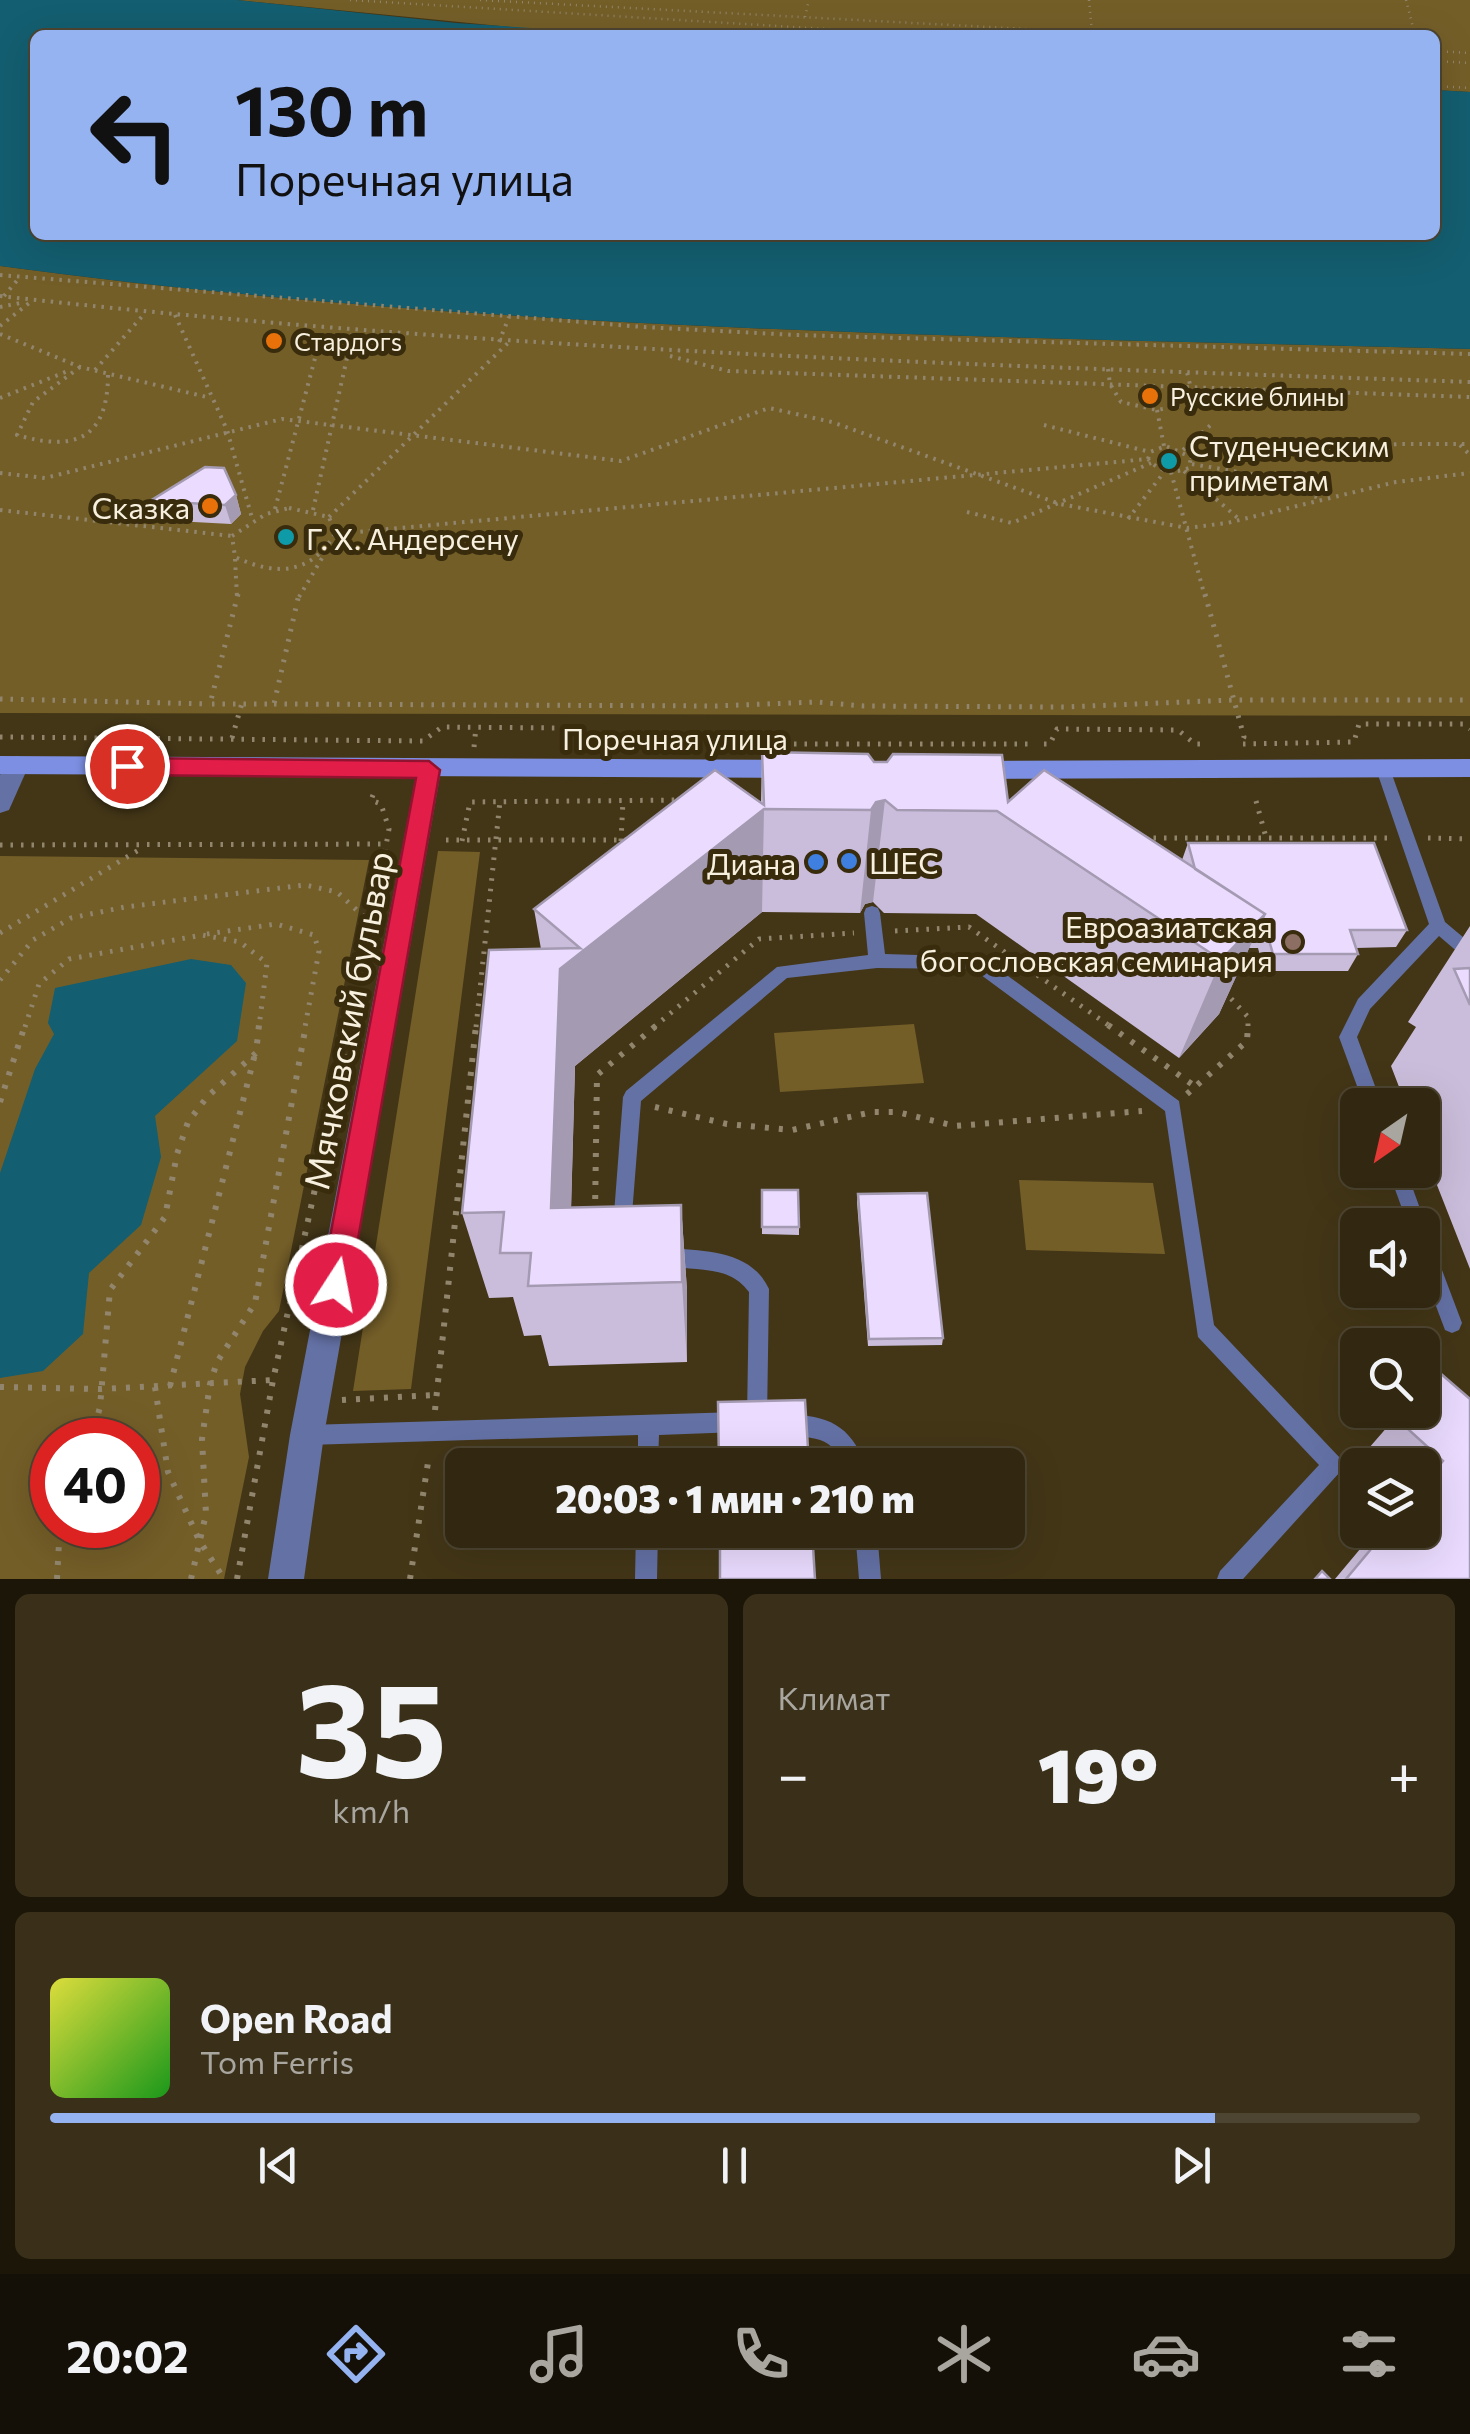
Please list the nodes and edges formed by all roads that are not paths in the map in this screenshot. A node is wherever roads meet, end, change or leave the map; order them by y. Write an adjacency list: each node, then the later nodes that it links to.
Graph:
1 (8, 765): 5 (main road, Поречная улица); 7 (street)
2 (1470, 768): 4 (main road)
3 (826, 769): 5 (main road, Поречная улица)
4 (1383, 769): 6 (main road); 9 (lane)
5 (429, 770): 17 (street, Мячковский бульвар)
6 (939, 770)
7 (0, 804)
8 (872, 913): 11 (lane)
9 (1438, 926): 10 (lane); 12 (lane)
10 (1466, 949)
11 (877, 961): 15 (lane); 25 (lane)
12 (1367, 1088)
13 (1440, 1290): 14 (lane)
14 (1452, 1323)
15 (757, 1422): 16 (lane); 19 (lane)
16 (649, 1423): 17 (lane); 18 (lane)
17 (307, 1435): 22 (street, Мячковский бульвар)
18 (648, 1448)
19 (850, 1448)
20 (647, 1548): 23 (lane)
21 (867, 1548): 24 (lane)
22 (286, 1579)
23 (646, 1579)
24 (870, 1579)
25 (1228, 1579)

